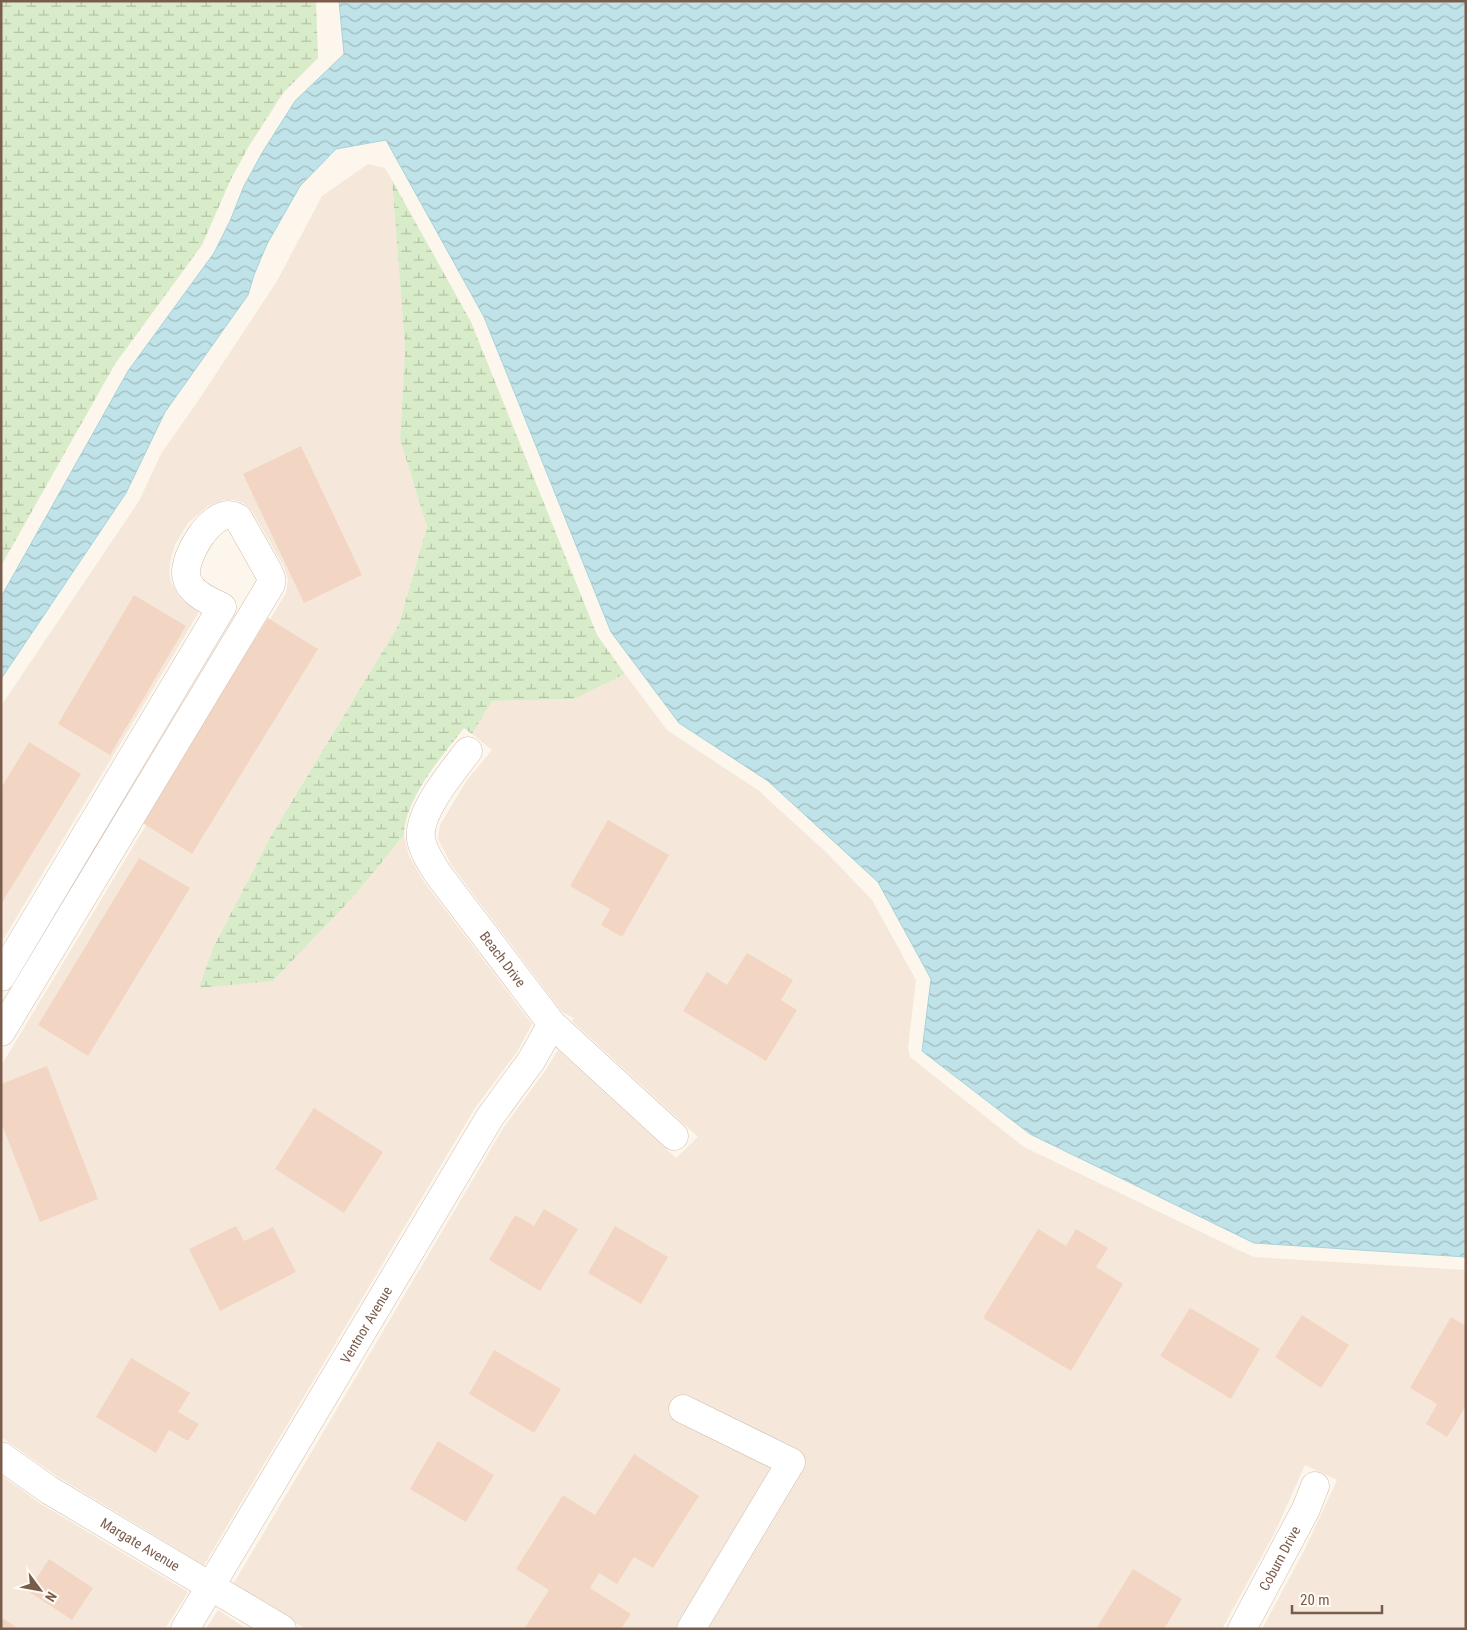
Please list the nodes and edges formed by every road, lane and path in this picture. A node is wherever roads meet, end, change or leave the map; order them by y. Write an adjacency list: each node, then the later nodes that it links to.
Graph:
1 (468, 751): 3 (street, Beach Drive)
2 (1, 977): 4 (street)
3 (552, 1024): 5 (street, Beach Drive); 9 (street, Ventnor Avenue)
4 (1, 1032)
5 (674, 1136)
6 (683, 1409): 12 (street)
7 (1, 1456): 9 (street, Margate Avenue)
8 (1315, 1486): 13 (street, Coburn Drive)
9 (211, 1588): 10 (street, Ventnor Avenue); 11 (street, Margate Avenue)
10 (185, 1629)
11 (282, 1629)
12 (691, 1629)
13 (1242, 1629)

